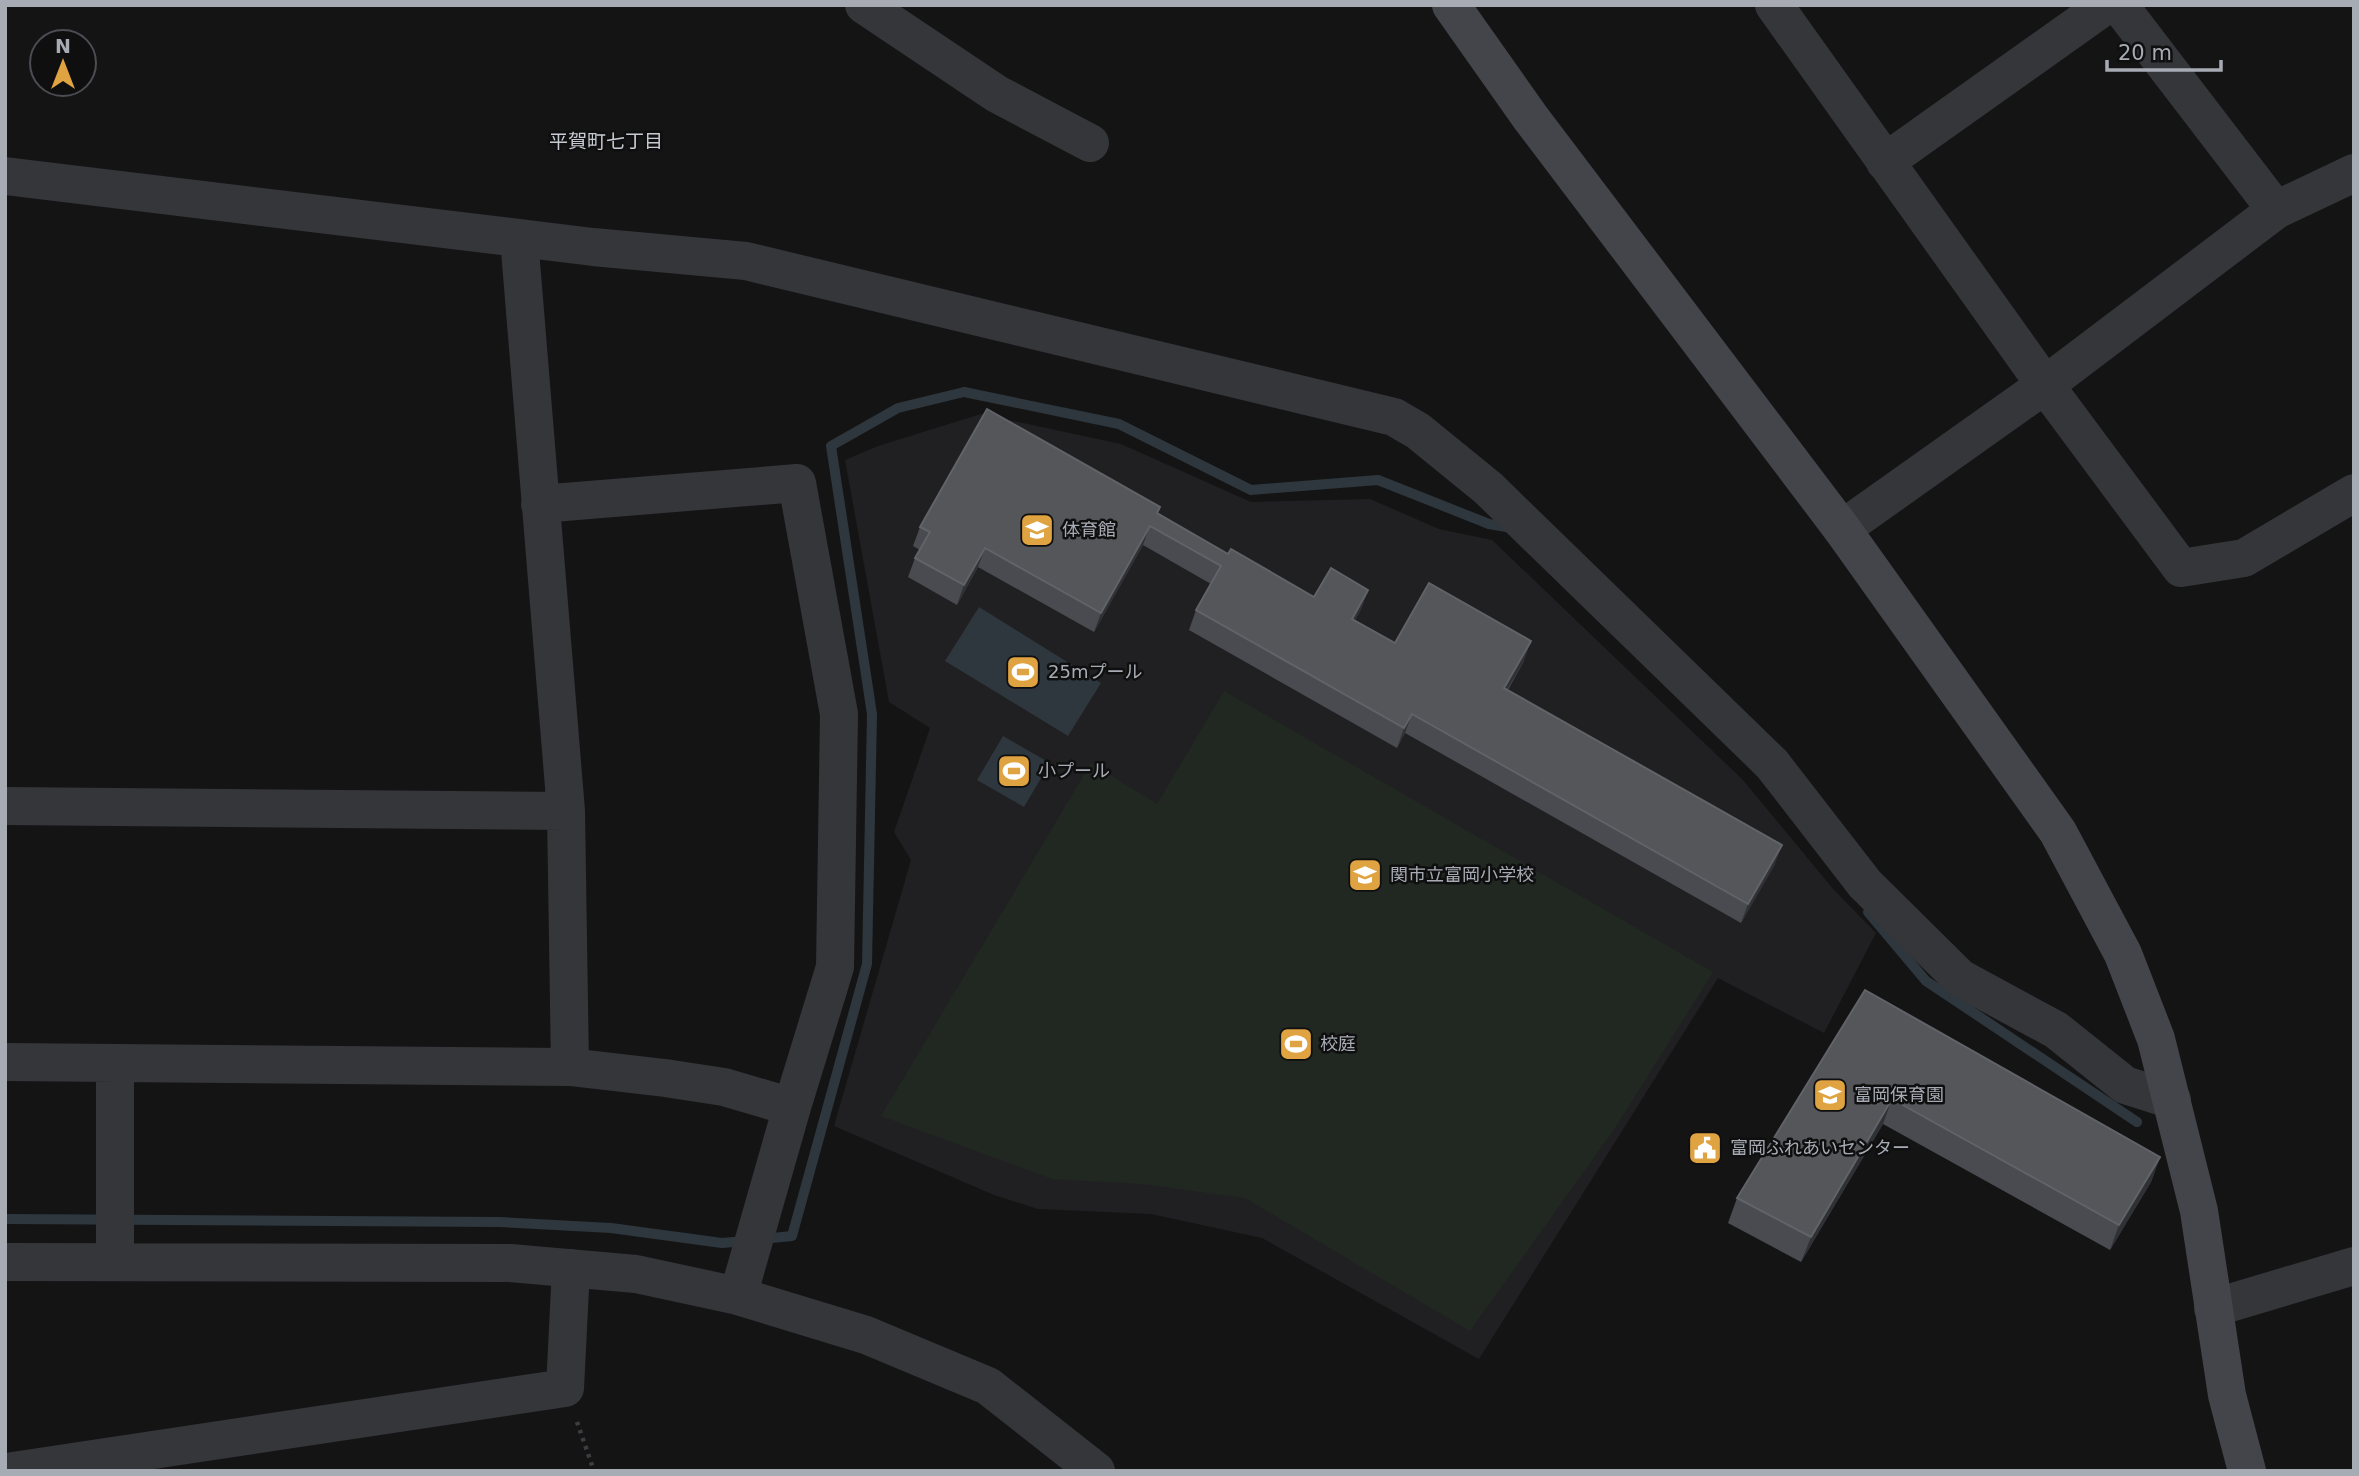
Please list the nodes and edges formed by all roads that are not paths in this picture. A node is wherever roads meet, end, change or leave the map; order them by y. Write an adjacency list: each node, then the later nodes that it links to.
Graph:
1 (864, 5): 6 (street)
2 (1451, 5): 15 (street)
3 (1774, 5): 7 (street)
4 (2106, 5): 7 (street)
5 (2119, 5): 10 (street)
6 (1090, 143)
7 (1885, 162): 12 (street)
8 (2354, 173): 10 (street)
9 (5, 176): 11 (street)
10 (2276, 210): 12 (street)
11 (519, 238): 14 (street); 21 (street)
12 (2045, 385): 13 (street); 15 (street)
13 (2354, 493)
14 (540, 504): 17 (street); 22 (street)
15 (1842, 529): 21 (street)
16 (5, 806): 17 (street)
17 (566, 811): 20 (street)
18 (5, 1062): 19 (street)
19 (115, 1063): 20 (street); 24 (street)
20 (570, 1067): 22 (street)
21 (2172, 1100): 28 (street)
22 (792, 1107): 27 (street)
23 (5, 1262): 24 (street)
24 (115, 1262): 26 (street)
25 (2354, 1266): 28 (street)
26 (571, 1268): 27 (street); 29 (street)
27 (738, 1296): 30 (street)
28 (2213, 1308): 31 (street)
29 (13, 1471)
30 (1096, 1471)
31 (2247, 1471)

